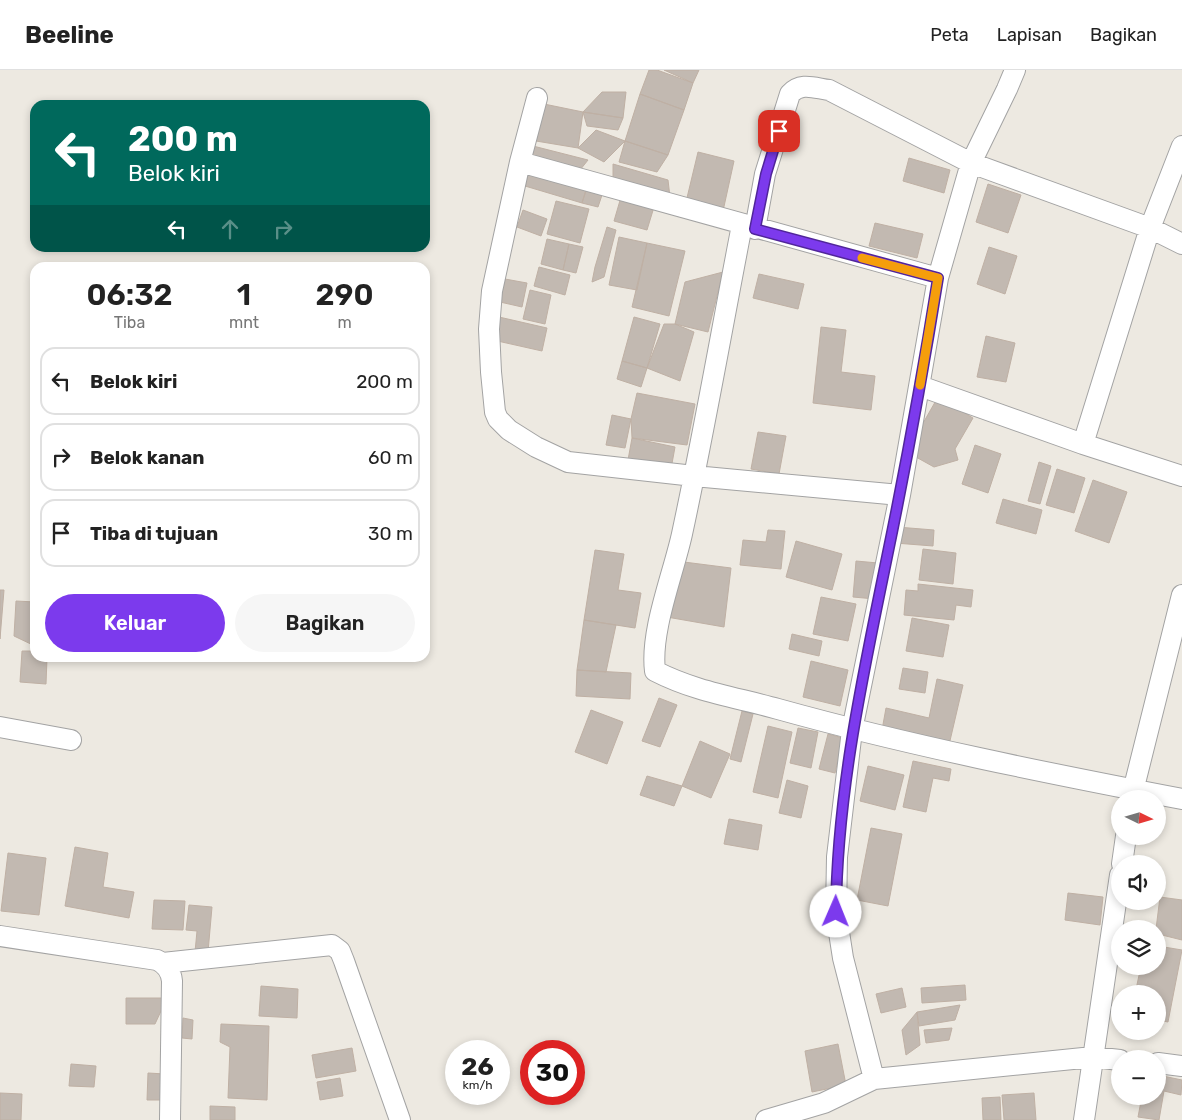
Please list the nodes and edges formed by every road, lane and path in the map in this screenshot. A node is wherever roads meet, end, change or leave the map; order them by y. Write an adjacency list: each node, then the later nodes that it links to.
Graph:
1 (1015, 70): 5 (street)
2 (537, 98): 4 (street)
3 (1182, 146): 7 (street)
4 (520, 162): 6 (street); 12 (street)
5 (971, 163): 6 (street); 7 (street); 9 (street)
6 (749, 227): 9 (street); 12 (street)
7 (1150, 228): 8 (street); 11 (street)
8 (1182, 244)
9 (938, 278): 10 (street)
10 (920, 386): 11 (street); 14 (street)
11 (1083, 444): 13 (street)
12 (694, 476): 14 (street); 17 (street)
13 (1182, 476)
14 (900, 495): 17 (street)
15 (1182, 595): 20 (street)
16 (0, 728): 18 (street)
17 (852, 730): 19 (street); 30 (street)
18 (70, 740)
19 (1114, 790)
20 (1133, 790)
21 (1166, 797): 22 (street)
22 (1182, 799)
23 (1115, 910): 26 (street)
24 (0, 936): 25 (street)
25 (163, 963): 32 (street); 33 (street)
26 (1093, 1057): 27 (street); 30 (street); 34 (street)
27 (1111, 1059)
28 (1166, 1064): 29 (street)
29 (1182, 1066)
30 (874, 1079): 31 (street)
31 (770, 1119)
32 (170, 1120)
33 (400, 1120)
34 (1084, 1120)

